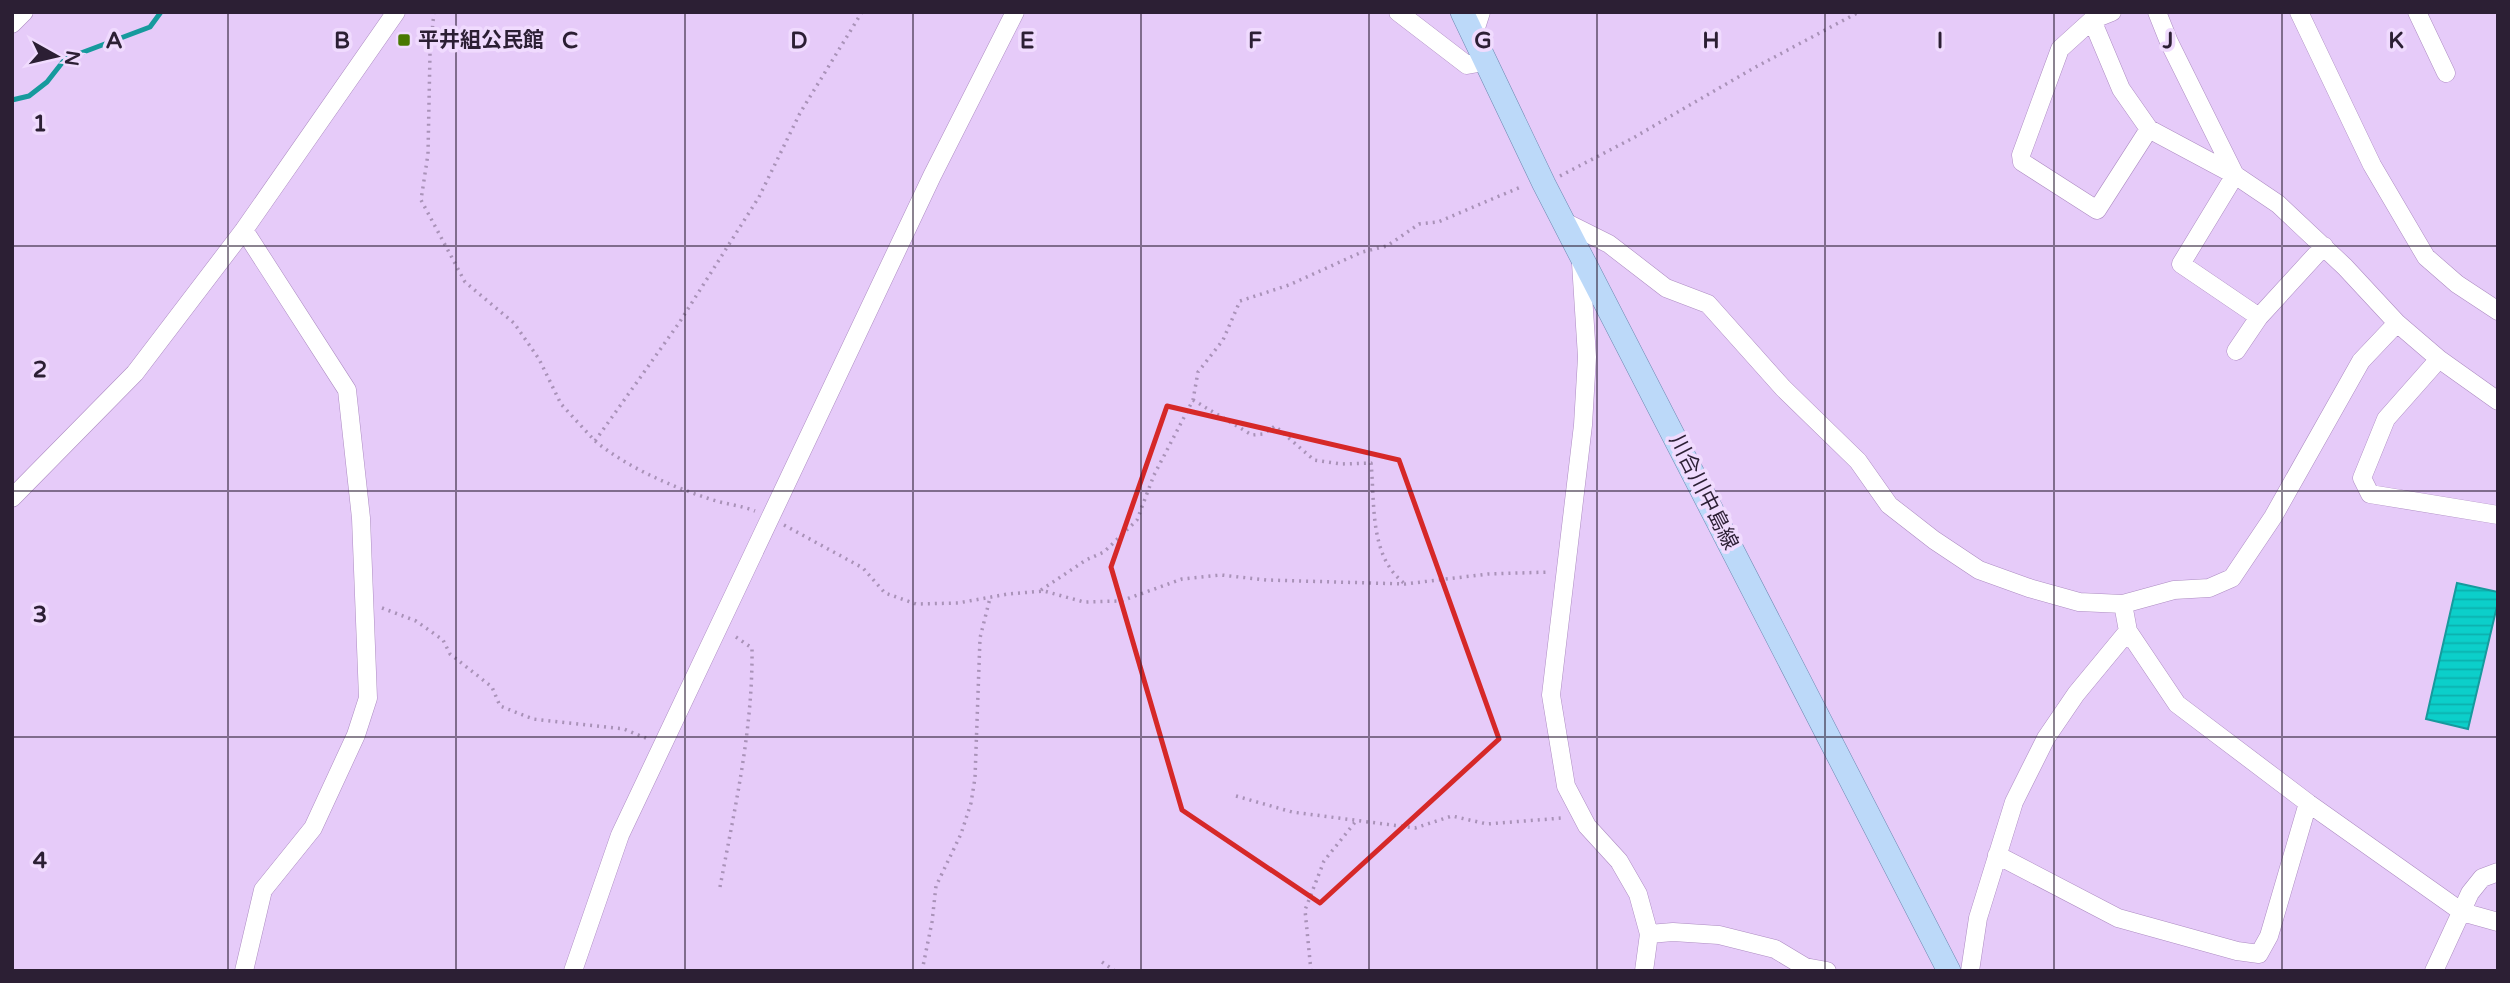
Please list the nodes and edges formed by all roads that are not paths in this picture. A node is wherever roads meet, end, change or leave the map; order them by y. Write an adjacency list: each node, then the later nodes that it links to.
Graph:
1 (24, 12): 12 (street)
2 (396, 12): 19 (street)
3 (1014, 12): 39 (street)
4 (1398, 12): 14 (street)
5 (1462, 12): 13 (main road, 川合川中島線)
6 (1481, 12): 13 (street)
7 (2112, 12): 11 (street)
8 (2157, 12): 17 (street)
9 (2298, 12): 22 (street)
10 (2417, 12): 15 (street)
11 (2092, 20): 16 (street); 16 (street)
12 (12, 24)
13 (1473, 37): 14 (main road, 川合川中島線)
14 (1484, 62): 18 (main road, 川合川中島線)
15 (2446, 73)
16 (2149, 129): 17 (street)
17 (2235, 175): 20 (street); 23 (street)
18 (1563, 221): 21 (main road, 川合川中島線); 30 (street)
19 (244, 230): 28 (street); 38 (street)
20 (2324, 246): 23 (street); 24 (street)
21 (1580, 252): 37 (street); 42 (main road, 川合川中島線)
22 (2498, 311)
23 (2259, 317): 25 (street)
24 (2397, 323): 26 (street); 30 (street)
25 (2236, 351)
26 (2439, 359): 27 (street); 29 (street)
27 (2498, 401)
28 (12, 498)
29 (2498, 515)
30 (2123, 604): 31 (street)
31 (2128, 631): 32 (street); 33 (street)
32 (2308, 803): 33 (street); 35 (street)
33 (1997, 855): 43 (street)
34 (2498, 872): 35 (street)
35 (2462, 912): 36 (street); 44 (street)
36 (2498, 922)
37 (1649, 934): 40 (street); 41 (street)
38 (244, 971)
39 (573, 971)
40 (1644, 971)
41 (1827, 971)
42 (1949, 971)
43 (1970, 971)
44 (2434, 971)

